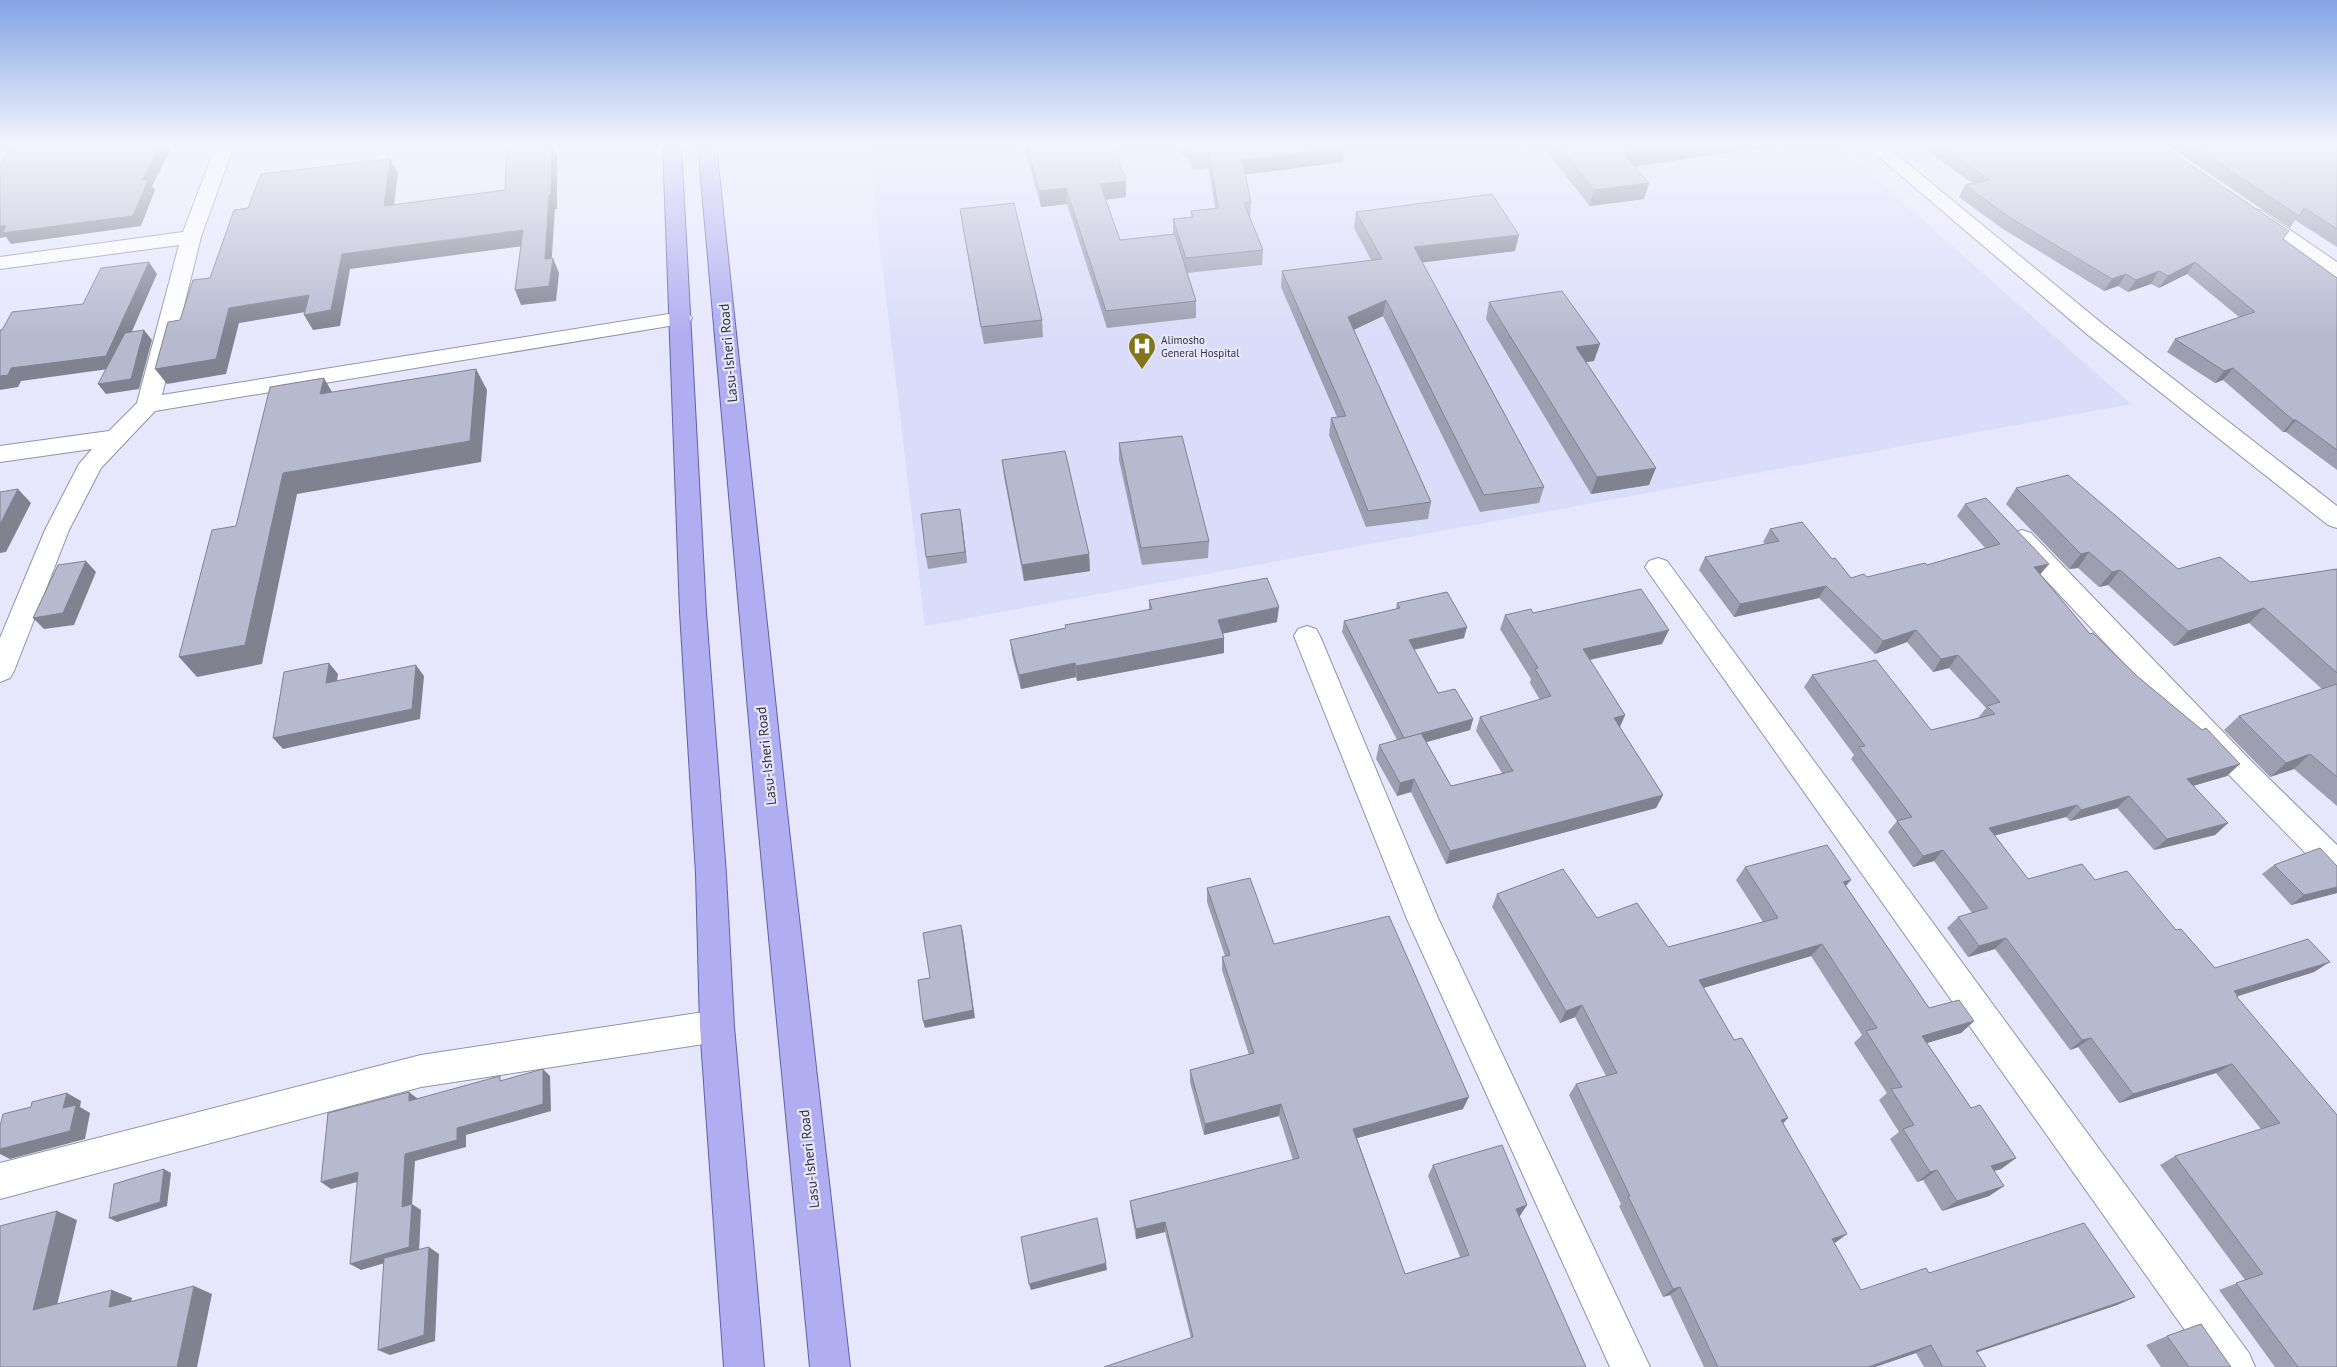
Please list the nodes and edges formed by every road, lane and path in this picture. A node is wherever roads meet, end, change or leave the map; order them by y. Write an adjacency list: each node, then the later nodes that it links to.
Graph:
1 (201, 209): 6 (street)
2 (675, 209): 9 (main road)
3 (713, 209): 22 (main road, Lasu-Isheri Road)
4 (1951, 209): 13 (street)
5 (2247, 209): 8 (street)
6 (191, 237): 7 (street); 10 (street)
7 (0, 263)
8 (2337, 271)
9 (681, 318): 10 (street); 19 (main road)
10 (148, 405): 11 (street)
11 (116, 438): 12 (street); 17 (street)
12 (0, 454)
13 (2337, 519)
14 (2005, 520): 18 (street)
15 (1658, 567): 24 (street)
16 (1307, 636): 23 (street)
17 (0, 671)
18 (2337, 865)
19 (717, 1026): 20 (street); 21 (main road)
20 (0, 1181)
21 (744, 1367)
22 (830, 1367)
23 (1630, 1367)
24 (2235, 1367)

